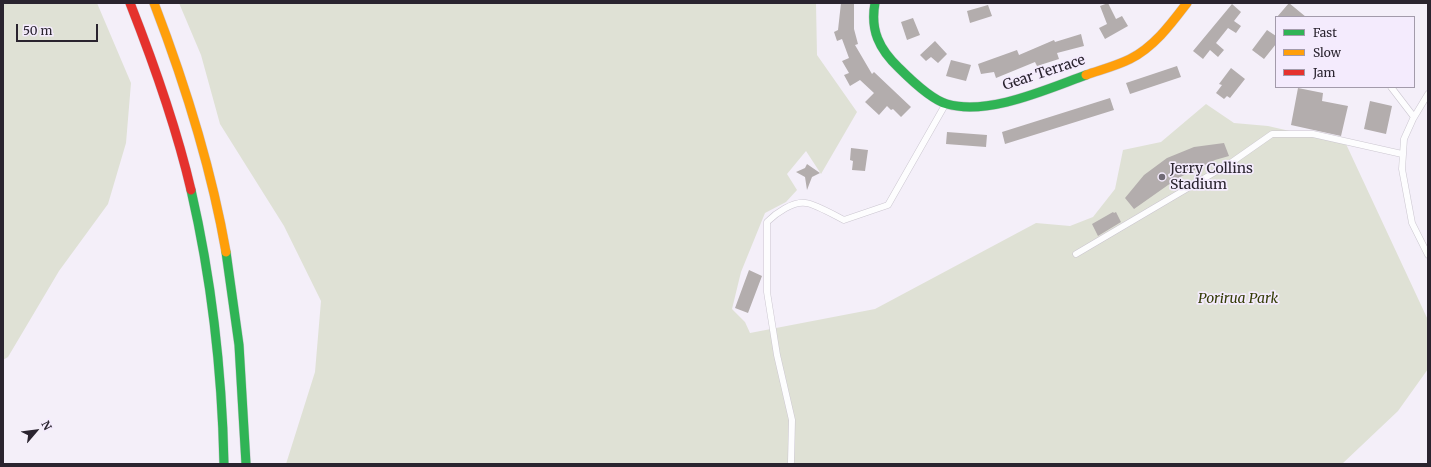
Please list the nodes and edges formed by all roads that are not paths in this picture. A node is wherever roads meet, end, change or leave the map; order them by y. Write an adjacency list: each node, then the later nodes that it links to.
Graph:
1 (130, 3): 13 (main road)
2 (154, 3): 14 (main road)
3 (875, 3): 7 (main road, Gear Terrace)
4 (1187, 3): 7 (main road, Gear Terrace)
5 (1392, 88): 8 (lane)
6 (1428, 94): 8 (lane)
7 (946, 104): 12 (lane)
8 (1414, 117): 9 (lane)
9 (1402, 154): 10 (lane); 11 (lane)
10 (1076, 254)
11 (1428, 256)
12 (792, 462)
13 (224, 464)
14 (246, 464)

